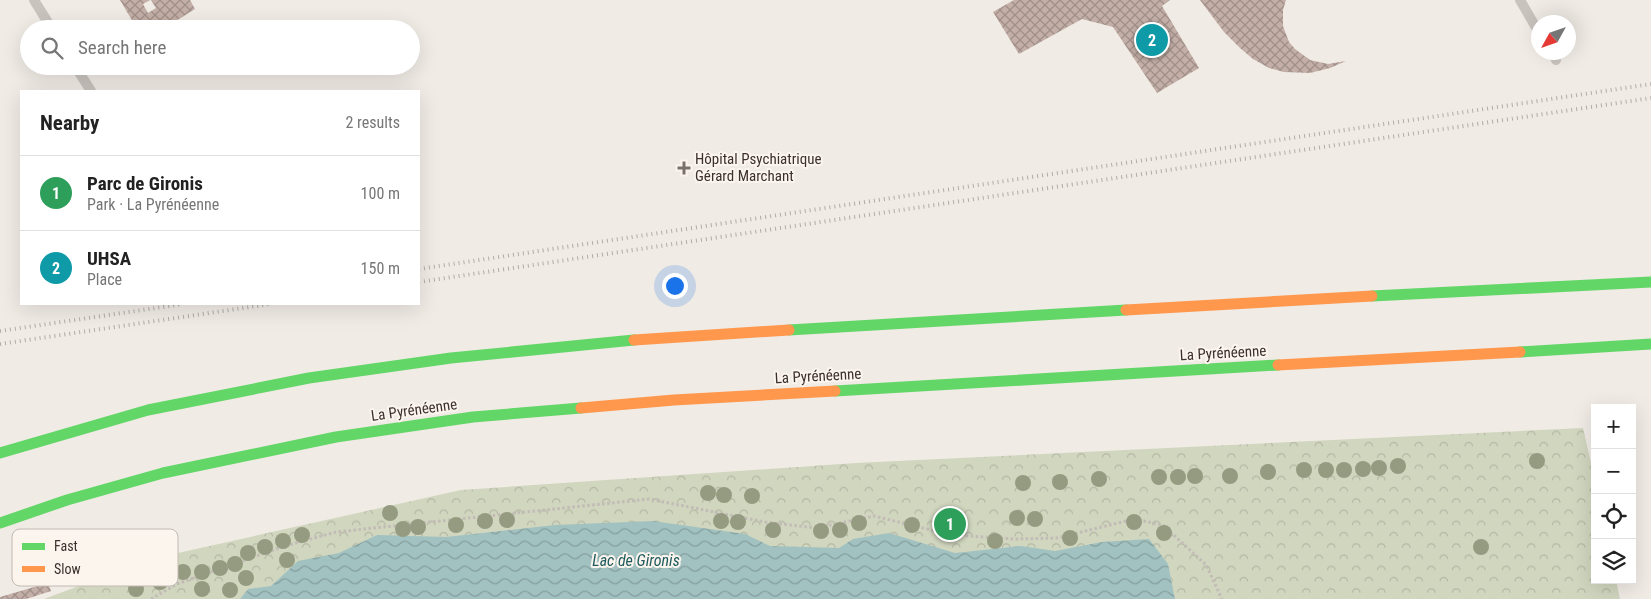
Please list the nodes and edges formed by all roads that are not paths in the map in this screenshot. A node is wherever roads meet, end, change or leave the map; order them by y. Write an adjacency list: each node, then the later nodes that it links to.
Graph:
1 (34, 0): 4 (lane)
2 (1520, 0): 3 (lane)
3 (1531, 19)
4 (46, 20)
5 (81, 75): 6 (lane)
6 (90, 90)
7 (1651, 282): 9 (highway)
8 (1651, 344): 10 (highway, La Pyrénéenne)
9 (0, 452)
10 (0, 523)

